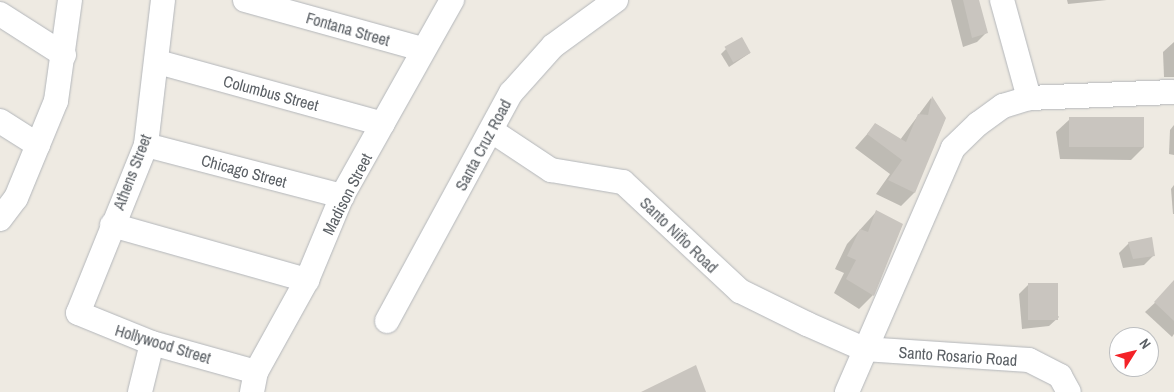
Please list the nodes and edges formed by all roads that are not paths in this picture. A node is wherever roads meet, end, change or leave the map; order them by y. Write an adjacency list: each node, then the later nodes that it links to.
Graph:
1 (70, 0): 9 (street)
2 (163, 0): 10 (street, Athens Street)
3 (245, 0): 8 (street, Fontana Street)
4 (452, 0): 8 (street, Madison Street)
5 (616, 0): 15 (street, Santa Cruz Road)
6 (1002, 0): 12 (street)
7 (0, 14): 9 (street)
8 (422, 49): 14 (street, Madison Street)
9 (64, 55): 16 (street)
10 (158, 62): 14 (street, Columbus Street); 17 (street, Athens Street)
11 (1174, 92): 12 (street)
12 (1028, 98): 25 (street)
13 (0, 121): 16 (street)
14 (383, 124): 18 (street, Madison Street)
15 (492, 131): 23 (street, Santa Cruz Road); 25 (street, Santo Niño Road)
16 (38, 145): 19 (street)
17 (146, 145): 18 (street, Chicago Street); 20 (street, Athens Street)
18 (342, 196): 21 (street, Madison Street)
19 (0, 219)
20 (112, 225): 21 (street); 22 (street, Athens Street)
21 (307, 280): 26 (street, Madison Street)
22 (78, 308): 24 (street, Hollywood Street)
23 (387, 321)
24 (152, 342): 26 (street, Hollywood Street); 27 (street)
25 (864, 349): 28 (street); 29 (street, Santo Rosario Road)
26 (254, 382)
27 (140, 392)
28 (847, 392)
29 (1069, 392)

